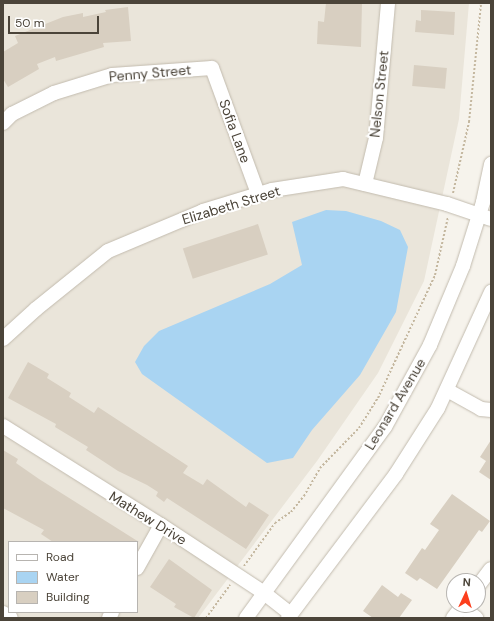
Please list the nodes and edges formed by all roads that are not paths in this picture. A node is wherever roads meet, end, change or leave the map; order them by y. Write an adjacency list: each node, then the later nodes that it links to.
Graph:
1 (388, 3): 5 (street, Nelson Street)
2 (212, 68): 3 (street, Penny Street); 6 (street, Sofia Lane)
3 (3, 123)
4 (491, 164): 7 (street, Leonard Avenue)
5 (365, 184): 6 (street, Elizabeth Street); 7 (street, Elizabeth Street)
6 (258, 194): 9 (street, Elizabeth Street)
7 (485, 218): 15 (street, Leonard Avenue)
8 (491, 292): 10 (street)
9 (3, 339)
10 (447, 390): 11 (street); 17 (street)
11 (491, 410)
12 (3, 426): 13 (street, Mathew Drive)
13 (161, 525): 14 (street); 15 (street, Mathew Drive)
14 (138, 566)
15 (264, 593): 17 (street, Mathew Drive); 19 (street, Leonard Avenue)
16 (3, 613): 18 (street)
17 (290, 616)
18 (11, 618)
19 (246, 618)

